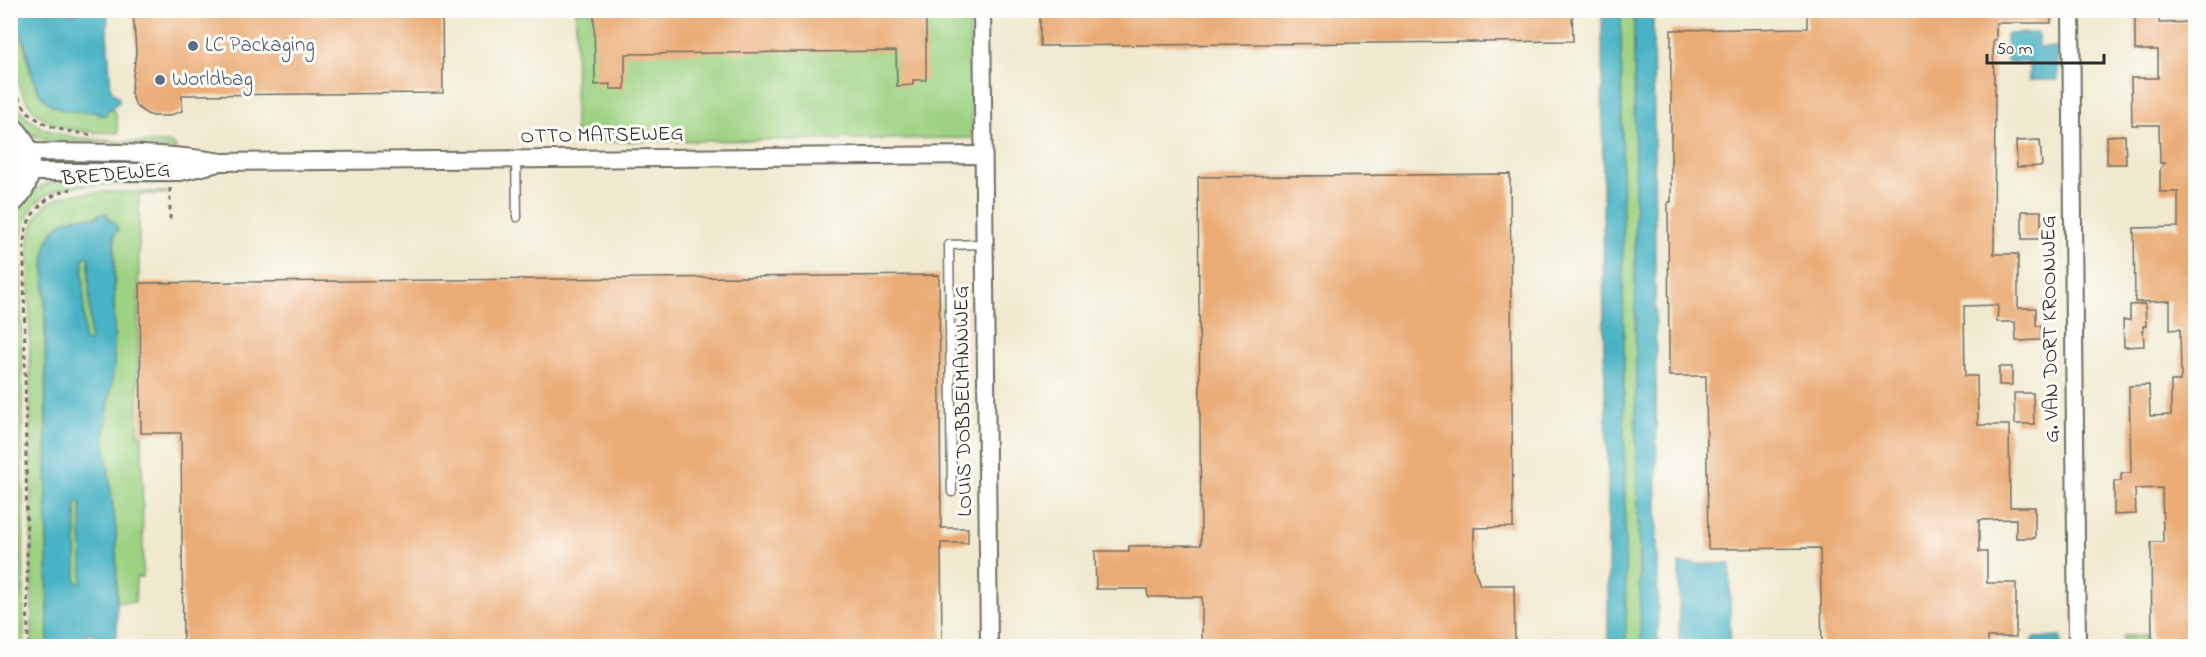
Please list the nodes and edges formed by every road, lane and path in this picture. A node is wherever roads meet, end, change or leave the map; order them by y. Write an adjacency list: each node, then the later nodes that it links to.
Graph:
1 (982, 10): 6 (street, LOUIS DOBBELMANNWEG)
2 (2071, 10): 21 (street, G. VAN DORT KROONWEG)
3 (10, 71): 5 (path, BREDEWEG)
4 (10, 128): 8 (main road)
5 (100, 136)
6 (983, 155): 7 (street, OTTO MATSEWEG); 17 (street, LOUIS DOBBELMANNWEG)
7 (516, 159): 9 (street, OTTO MATSEWEG); 15 (lane)
8 (18, 161): 9 (street, OTTO MATSEWEG); 10 (street, OTTO MATSEWEG); 14 (main road)
9 (222, 162): 10 (street, OTTO MATSEWEG)
10 (180, 172): 12 (path, BREDEWEG)
11 (162, 188): 12 (path, BREDEWEG)
12 (170, 188): 16 (path)
13 (80, 189): 19 (path, BREDEWEG)
14 (10, 203)
15 (517, 217)
16 (176, 219)
17 (984, 244): 18 (lane); 20 (street, LOUIS DOBBELMANNWEG)
18 (952, 492)
19 (28, 646)
20 (989, 646)
21 (2077, 646)

